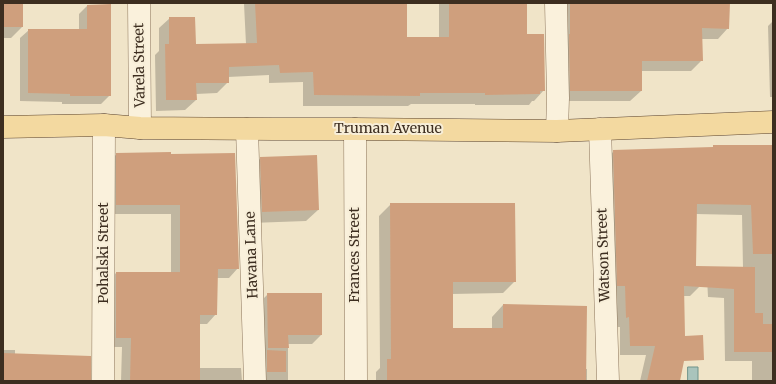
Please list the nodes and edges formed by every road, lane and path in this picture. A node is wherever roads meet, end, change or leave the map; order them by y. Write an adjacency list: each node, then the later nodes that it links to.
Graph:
1 (139, 3): 6 (street, Varela Street)
2 (556, 3): 10 (street)
3 (773, 122): 9 (main road, Truman Avenue)
4 (104, 125): 5 (main road, Truman Avenue); 6 (main road, Truman Avenue); 11 (street, Pohalski Street)
5 (3, 126)
6 (140, 128): 7 (main road, Truman Avenue)
7 (247, 128): 8 (main road, Truman Avenue); 12 (street, Havana Lane)
8 (355, 129): 10 (main road, Truman Avenue); 13 (street, Frances Street)
9 (600, 129): 10 (main road, Truman Avenue); 14 (street, Watson Street)
10 (558, 131)
11 (103, 381)
12 (255, 381)
13 (356, 381)
14 (608, 381)

